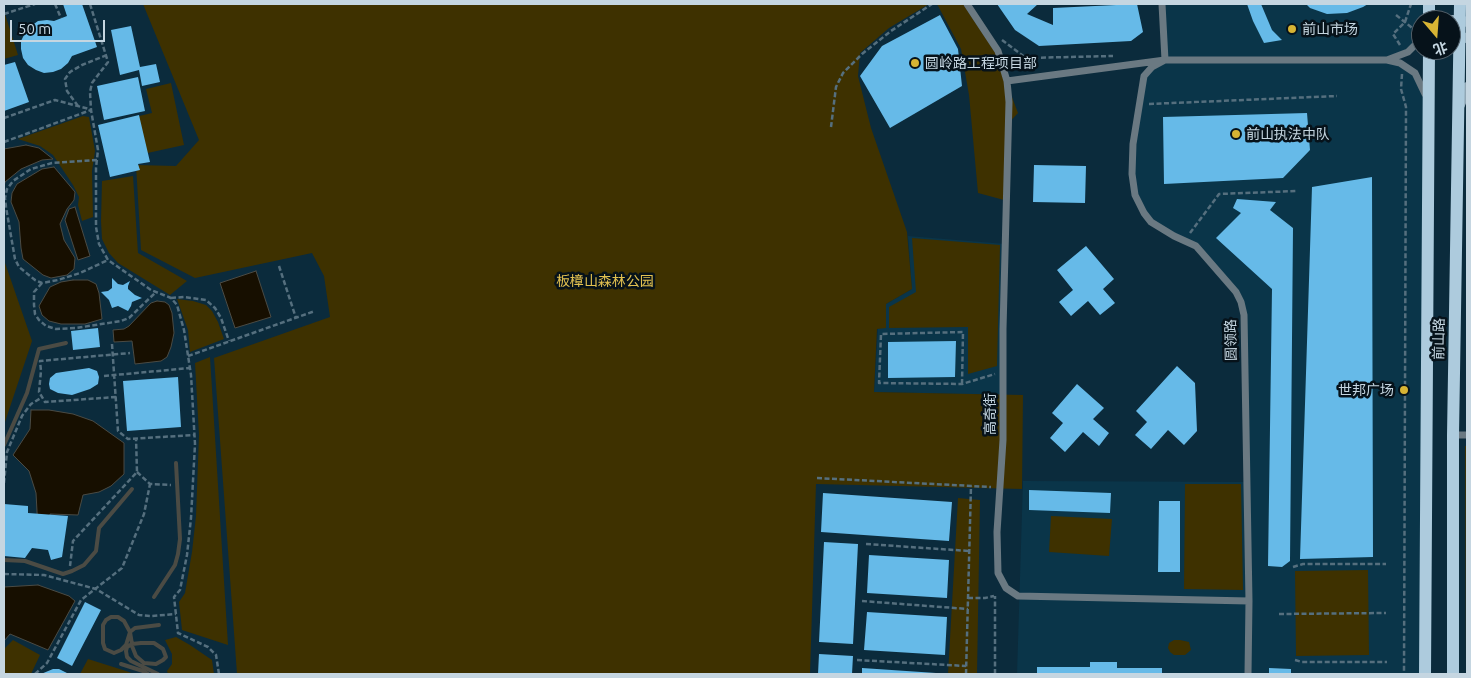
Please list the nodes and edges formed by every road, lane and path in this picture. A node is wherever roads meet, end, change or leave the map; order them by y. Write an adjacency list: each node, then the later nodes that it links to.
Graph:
1 (35, 4): 9 (path)
2 (55, 4): 11 (path)
3 (90, 4): 18 (path)
4 (932, 4): 34 (path)
5 (967, 4): 15 (lane, 高奇街)
6 (1162, 4): 20 (lane)
7 (1411, 4): 13 (path)
8 (1460, 4): 12 (main road, 前山路)
9 (4, 14)
10 (1396, 15): 13 (path)
11 (60, 18)
12 (1464, 21)
13 (1405, 22): 14 (path); 17 (path)
14 (1411, 28)
15 (987, 34): 19 (path); 25 (lane, 高奇街)
16 (1411, 50): 17 (lane)
17 (1405, 54): 21 (lane)
18 (107, 56): 29 (path); 32 (path)
19 (1116, 56)
20 (1165, 60): 21 (lane); 25 (lane); 28 (lane, 圆领路)
21 (1386, 60): 24 (lane)
22 (1429, 60): 31 (main road, 前山路)
23 (1460, 60): 30 (main road, 前山路)
24 (1404, 65): 31 (lane); 94 (path)
25 (1007, 81): 52 (lane, 高奇街)
26 (1467, 87): 30 (main road)
27 (1337, 96): 28 (path)
28 (1138, 105): 38 (lane, 圆领路)
29 (78, 106): 32 (path); 33 (path)
30 (1459, 108): 59 (main road, 前山路)
31 (1430, 109): 95 (main road, 前山路)
32 (91, 110): 35 (path); 36 (path)
33 (4, 118)
34 (831, 127)
35 (4, 142)
36 (97, 160): 39 (path); 41 (path)
37 (1297, 191): 38 (path)
38 (1185, 241): 80 (lane, 圆领路)
39 (108, 260): 41 (path); 42 (path)
40 (279, 266): 45 (path)
41 (42, 283): 42 (path)
42 (156, 292): 43 (path)
43 (171, 298): 46 (path); 50 (path)
44 (315, 311): 45 (path)
45 (296, 318): 46 (path)
46 (229, 341): 50 (path)
47 (112, 344): 49 (path)
48 (130, 353): 49 (path)
49 (113, 355): 53 (path); 57 (path)
50 (188, 356): 51 (path)
51 (190, 368): 53 (path); 58 (path)
52 (1003, 372): 55 (path); 68 (lane, 高奇街)
53 (114, 375): 54 (path); 56 (path)
54 (104, 376)
55 (962, 384): 55 (path)
56 (116, 397): 57 (path); 61 (path)
57 (41, 398): 64 (path)
58 (195, 435): 61 (path); 83 (path)
59 (1453, 435): 60 (lane); 96 (main road, 前山路)
60 (1467, 435)
61 (136, 438): 62 (path)
62 (137, 472): 65 (path); 72 (path)
63 (817, 478): 67 (path)
64 (4, 483)
65 (150, 484): 66 (path); 76 (path)
66 (171, 485)
67 (971, 486): 68 (path); 70 (path)
68 (1000, 488): 75 (lane, 高奇街)
69 (866, 544): 70 (path)
70 (969, 551): 78 (path)
71 (1386, 564): 73 (path)
72 (70, 566)
73 (1293, 567)
74 (4, 574): 76 (path)
75 (1006, 588): 77 (path); 80 (lane)
76 (96, 589): 83 (path); 89 (path)
77 (995, 596): 78 (path); 92 (path)
78 (968, 598): 81 (path)
79 (862, 601): 81 (path)
80 (1249, 601): 93 (lane, 圆领路)
81 (968, 608): 88 (path)
82 (1386, 613): 84 (path)
83 (176, 614): 90 (path)
84 (1279, 614)
85 (856, 660): 88 (path)
86 (1295, 660): 87 (path)
87 (1386, 662)
88 (966, 666): 91 (path)
89 (35, 674)
90 (220, 674)
91 (966, 674)
92 (995, 674)
93 (1248, 674)
94 (1404, 674)
95 (1425, 674)
96 (1453, 674)

